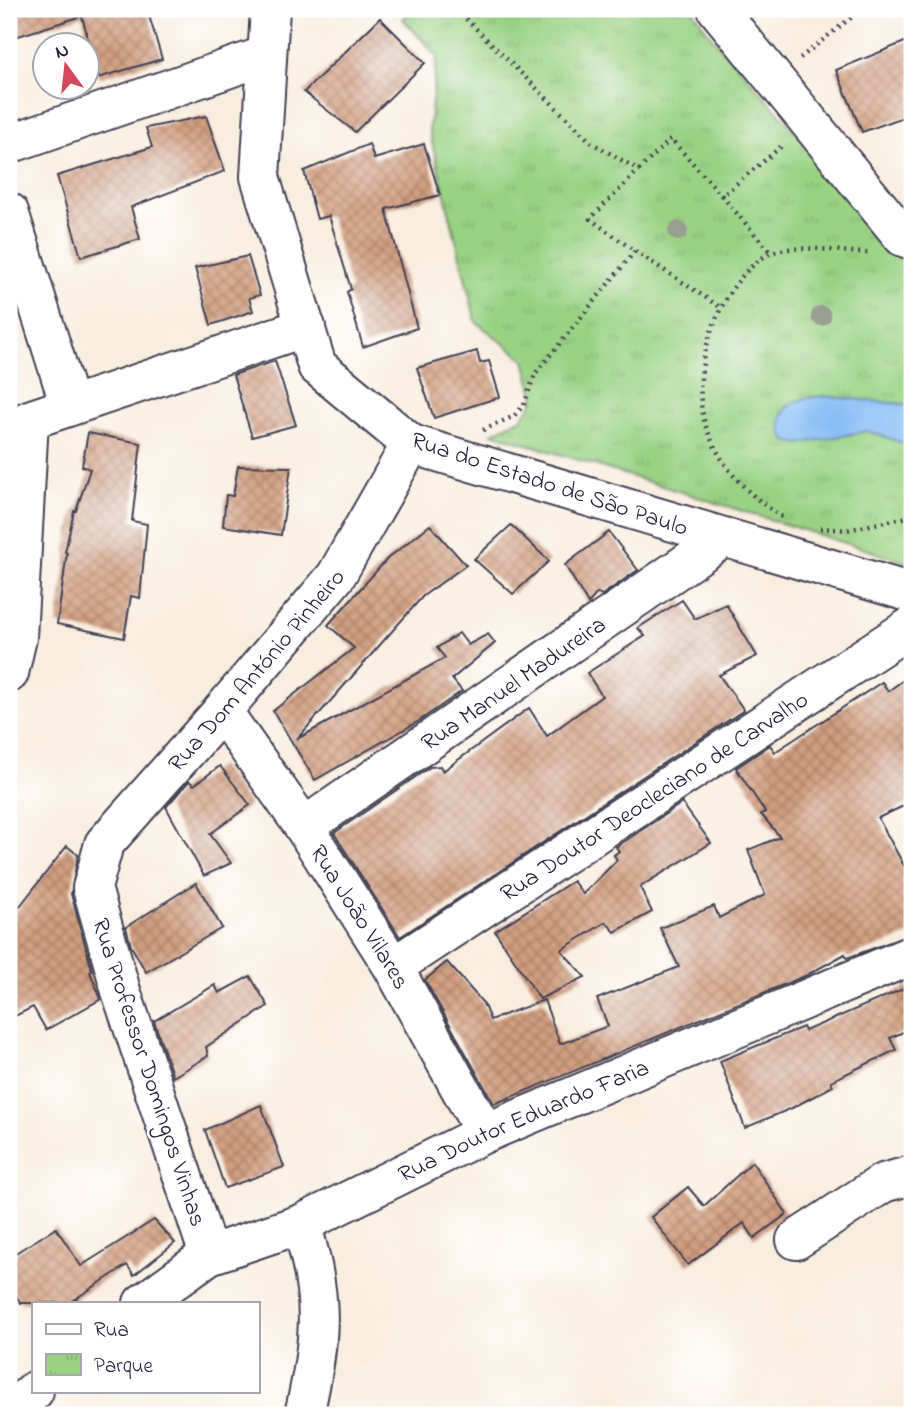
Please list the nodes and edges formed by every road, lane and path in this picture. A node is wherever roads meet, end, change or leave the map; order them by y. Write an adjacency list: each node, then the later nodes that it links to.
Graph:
1 (456, 9): 9 (path)
2 (718, 9): 7 (street)
3 (862, 9): 6 (path)
4 (281, 11): 5 (street, Rua do Estado de São Paulo)
5 (267, 55): 8 (street); 16 (street, Rua do Estado de São Paulo)
6 (802, 57)
7 (810, 123): 10 (path); 12 (street)
8 (9, 144)
9 (639, 170): 10 (path); 13 (path)
10 (722, 196): 14 (path)
11 (9, 212): 17 (street)
12 (908, 238): 14 (path)
13 (635, 251): 15 (path); 18 (path)
14 (771, 253): 15 (path)
15 (720, 307): 21 (path)
16 (306, 327): 17 (street); 19 (street, Rua do Estado de São Paulo)
17 (69, 406): 26 (street)
18 (472, 434)
19 (411, 444): 23 (street, Rua do Estado de São Paulo); 27 (street, Rua Dom António Pinheiro)
20 (912, 516): 22 (path)
21 (788, 521)
22 (817, 528)
23 (723, 538): 24 (street, Rua do Estado de São Paulo); 28 (street, Rua Manuel Madureira)
24 (912, 593)
25 (912, 626): 31 (street, Rua Doutor Deocleciano de Carvalho)
26 (9, 673)
27 (222, 711): 28 (street, Rua João Vilares); 29 (street, Rua Dom António Pinheiro)
28 (304, 827): 31 (street, Rua João Vilares)
29 (92, 888): 36 (street, Rua Professor Domingos Vinhas)
30 (912, 954): 32 (street, Rua Doutor Eduardo Faria)
31 (393, 967): 32 (street, Rua João Vilares)
32 (485, 1133): 34 (street, Rua Doutor Eduardo Faria)
33 (912, 1175): 35 (street)
34 (301, 1224): 36 (street, Rua Doutor Eduardo Faria); 40 (street)
35 (796, 1240)
36 (209, 1255): 37 (street, Rua Doutor Eduardo Faria)
37 (145, 1302)
38 (33, 1392): 39 (street)
39 (9, 1413)
40 (304, 1415)

